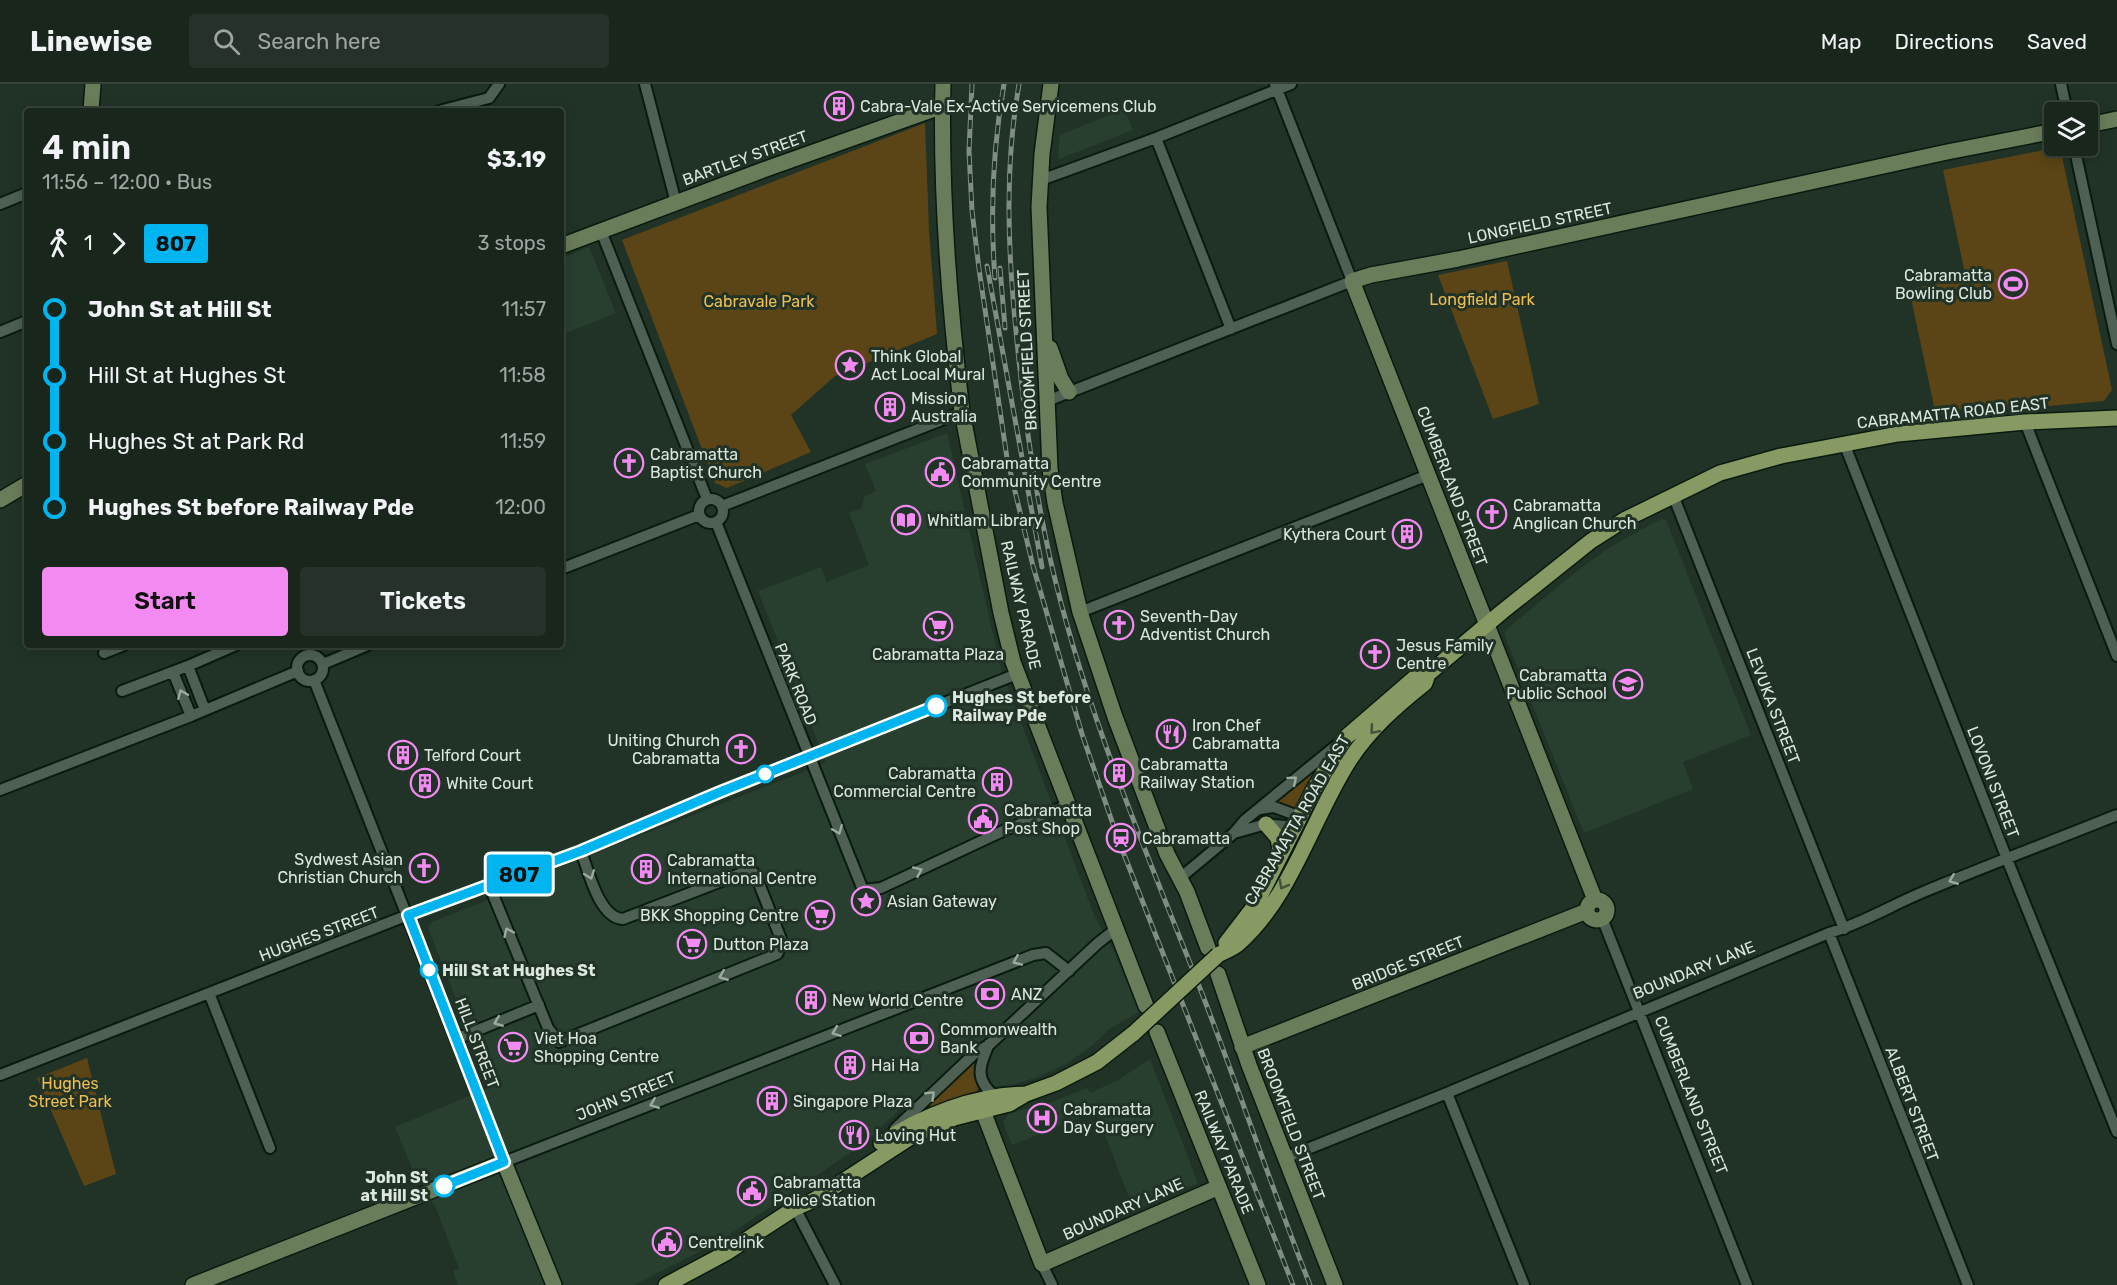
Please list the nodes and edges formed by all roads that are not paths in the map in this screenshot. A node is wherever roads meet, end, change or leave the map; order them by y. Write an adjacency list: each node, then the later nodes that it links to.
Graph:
1 (93, 84): 11 (street)
2 (499, 84): 12 (street)
3 (645, 84): 20 (street)
4 (943, 84): 10 (street, RAILWAY PARADE)
5 (1051, 84): 18 (street, BROOMFIELD STREET)
6 (1291, 84): 8 (street)
7 (2061, 84): 9 (street)
8 (1276, 87): 16 (street); 24 (street, CUMBERLAND STREET)
9 (2065, 102)
10 (942, 106): 20 (street, BARTLEY STREET); 32 (street, RAILWAY PARADE)
11 (92, 108)
12 (451, 108)
13 (2117, 119): 14 (street)
14 (2098, 123)
15 (2044, 133): 24 (street, LONGFIELD STREET)
16 (1156, 138): 18 (street); 26 (street)
17 (2076, 156): 29 (street)
18 (1041, 180): 27 (street, BROOMFIELD STREET)
19 (24, 194): 21 (street)
20 (676, 203): 22 (street, BARTLEY STREET)
21 (0, 204)
22 (601, 231): 23 (street, BARTLEY STREET); 39 (street)
23 (564, 245)
24 (1352, 281): 26 (street, LONGFIELD STREET); 36 (street, CUMBERLAND STREET)
25 (24, 322): 28 (street)
26 (1231, 329): 30 (street, LONGFIELD STREET)
27 (1045, 331): 30 (street); 31 (street, BROOMFIELD STREET)
28 (0, 332)
29 (2117, 344)
30 (1069, 392): 31 (street, LONGFIELD STREET)
31 (1047, 401): 45 (street, BROOMFIELD STREET)
32 (962, 412): 41 (street); 57 (street, RAILWAY PARADE)
33 (2117, 418): 34 (main road, CABRAMATTA ROAD EAST)
34 (2025, 422): 35 (main road, CABRAMATTA ROAD EAST); 52 (street)
35 (1844, 443): 38 (main road, CABRAMATTA ROAD EAST); 75 (street, LOVONI STREET)
36 (1428, 475): 45 (street); 46 (street, CUMBERLAND STREET)
37 (24, 486): 40 (street)
38 (1674, 495): 46 (main road, CABRAMATTA ROAD EAST); 82 (street, LEVUKA STREET)
39 (707, 499): 41 (street); 42 (street)
40 (0, 500)
41 (722, 506): 43 (street)
42 (699, 515): 43 (street); 44 (street)
43 (716, 522): 64 (street, PARK ROAD)
44 (564, 568)
45 (1080, 612): 76 (street, BROOMFIELD STREET)
46 (1486, 624): 58 (main road, CABRAMATTA ROAD EAST); 78 (street, CUMBERLAND STREET)
47 (116, 648): 51 (street)
48 (229, 648): 54 (street)
49 (361, 648): 53 (street)
50 (304, 650): 53 (street); 55 (street)
51 (104, 653)
52 (2117, 656)
53 (323, 664): 59 (street)
54 (188, 666): 56 (street); 61 (street)
55 (298, 671): 59 (street); 61 (street)
56 (173, 672): 60 (street); 62 (street, one-way to 56)
57 (1017, 674): 64 (street, HUGHES STREET); 66 (street, RAILWAY PARADE)
58 (1428, 674): 63 (main road, CABRAMATTA ROAD EAST); 71 (main road, CABRAMATTA ROAD EAST, one-way to 71)
59 (314, 680): 79 (street, HILL STREET)
60 (122, 691)
61 (205, 710): 62 (street)
62 (191, 716): 65 (street)
63 (1345, 738): 67 (street, CABRAMATTA ROAD EAST, one-way to 63); 69 (main road, CABRAMATTA ROAD EAST)
64 (808, 756): 66 (street, PARK ROAD, one-way to 66); 73 (street, HUGHES STREET)
65 (0, 790)
66 (1068, 805): 81 (street, RAILWAY PARADE)
67 (1257, 810): 69 (street, CABRAMATTA ROAD EAST); 72 (street, CABRAMATTA ROAD EAST)
68 (2117, 815): 75 (street, BOUNDARY LANE)
69 (1298, 822): 70 (street, CABRAMATTA ROAD EAST); 71 (main road); 74 (main road, CABRAMATTA ROAD EAST)
70 (1266, 824): 72 (street, CABRAMATTA ROAD EAST); 74 (main road)
71 (1313, 829): 84 (main road, CABRAMATTA ROAD EAST, one-way to 84)
72 (1234, 833): 76 (street, CABRAMATTA ROAD EAST)
73 (581, 851): 77 (street, HUGHES STREET); 89 (street, one-way to 89)
74 (1281, 855): 84 (main road, CABRAMATTA ROAD EAST)
75 (2007, 859): 82 (street, BOUNDARY LANE, one-way to 82); 101 (street, LOVONI STREET)
76 (1180, 878): 85 (street, BROOMFIELD STREET)
77 (489, 885): 79 (street, HUGHES STREET); 89 (street, one-way to 77)
78 (1591, 906): 80 (street); 95 (street, BRIDGE STREET)
79 (408, 915): 88 (street, HUGHES STREET); 93 (street, HILL STREET)
80 (1602, 918): 91 (street, CUMBERLAND STREET)
81 (1116, 929): 86 (street); 90 (street, RAILWAY PARADE)
82 (1844, 929): 83 (street, BOUNDARY LANE)
83 (1829, 933): 91 (street, BOUNDARY LANE); 118 (street, ALBERT STREET)
84 (1233, 941): 85 (main road, CABRAMATTA ROAD EAST)
85 (1213, 951): 98 (main road, CABRAMATTA ROAD EAST, bridge)
86 (1069, 971): 94 (street); 105 (street, JOHN STREET, one-way to 105)
87 (1218, 974): 95 (street, BROOMFIELD STREET)
88 (209, 993): 96 (street, HUGHES STREET); 102 (street)
89 (539, 1005): 93 (street, one-way to 93)
90 (1146, 1006)
91 (1639, 1012): 97 (street, BOUNDARY LANE); 117 (street, CUMBERLAND STREET)
92 (1157, 1032): 106 (street, RAILWAY PARADE)
93 (456, 1039): 105 (street, HILL STREET)
94 (990, 1044): 99 (street); 103 (street, one-way to 94)
95 (1242, 1047): 104 (street, BROOMFIELD STREET)
96 (0, 1075)
97 (1447, 1093): 104 (street, BOUNDARY LANE); 116 (street)
98 (1026, 1094): 99 (main road); 100 (main road)
99 (996, 1097): 103 (main road)
100 (983, 1111): 107 (main road); 108 (street)
101 (2117, 1132)
102 (270, 1148)
103 (873, 1149): 107 (main road)
104 (1286, 1158): 115 (street, BROOMFIELD STREET)
105 (504, 1162): 109 (street, JOHN STREET); 110 (street, HILL STREET)
106 (1219, 1187): 108 (street, BOUNDARY LANE); 114 (street, RAILWAY PARADE)
107 (795, 1208): 111 (main road); 112 (street)
108 (1042, 1264): 113 (street)
109 (193, 1285)
110 (554, 1285)
111 (666, 1285)
112 (835, 1285)
113 (1052, 1285)
114 (1258, 1285)
115 (1335, 1285)
116 (1524, 1285)
117 (1747, 1285)
118 (1968, 1285)

